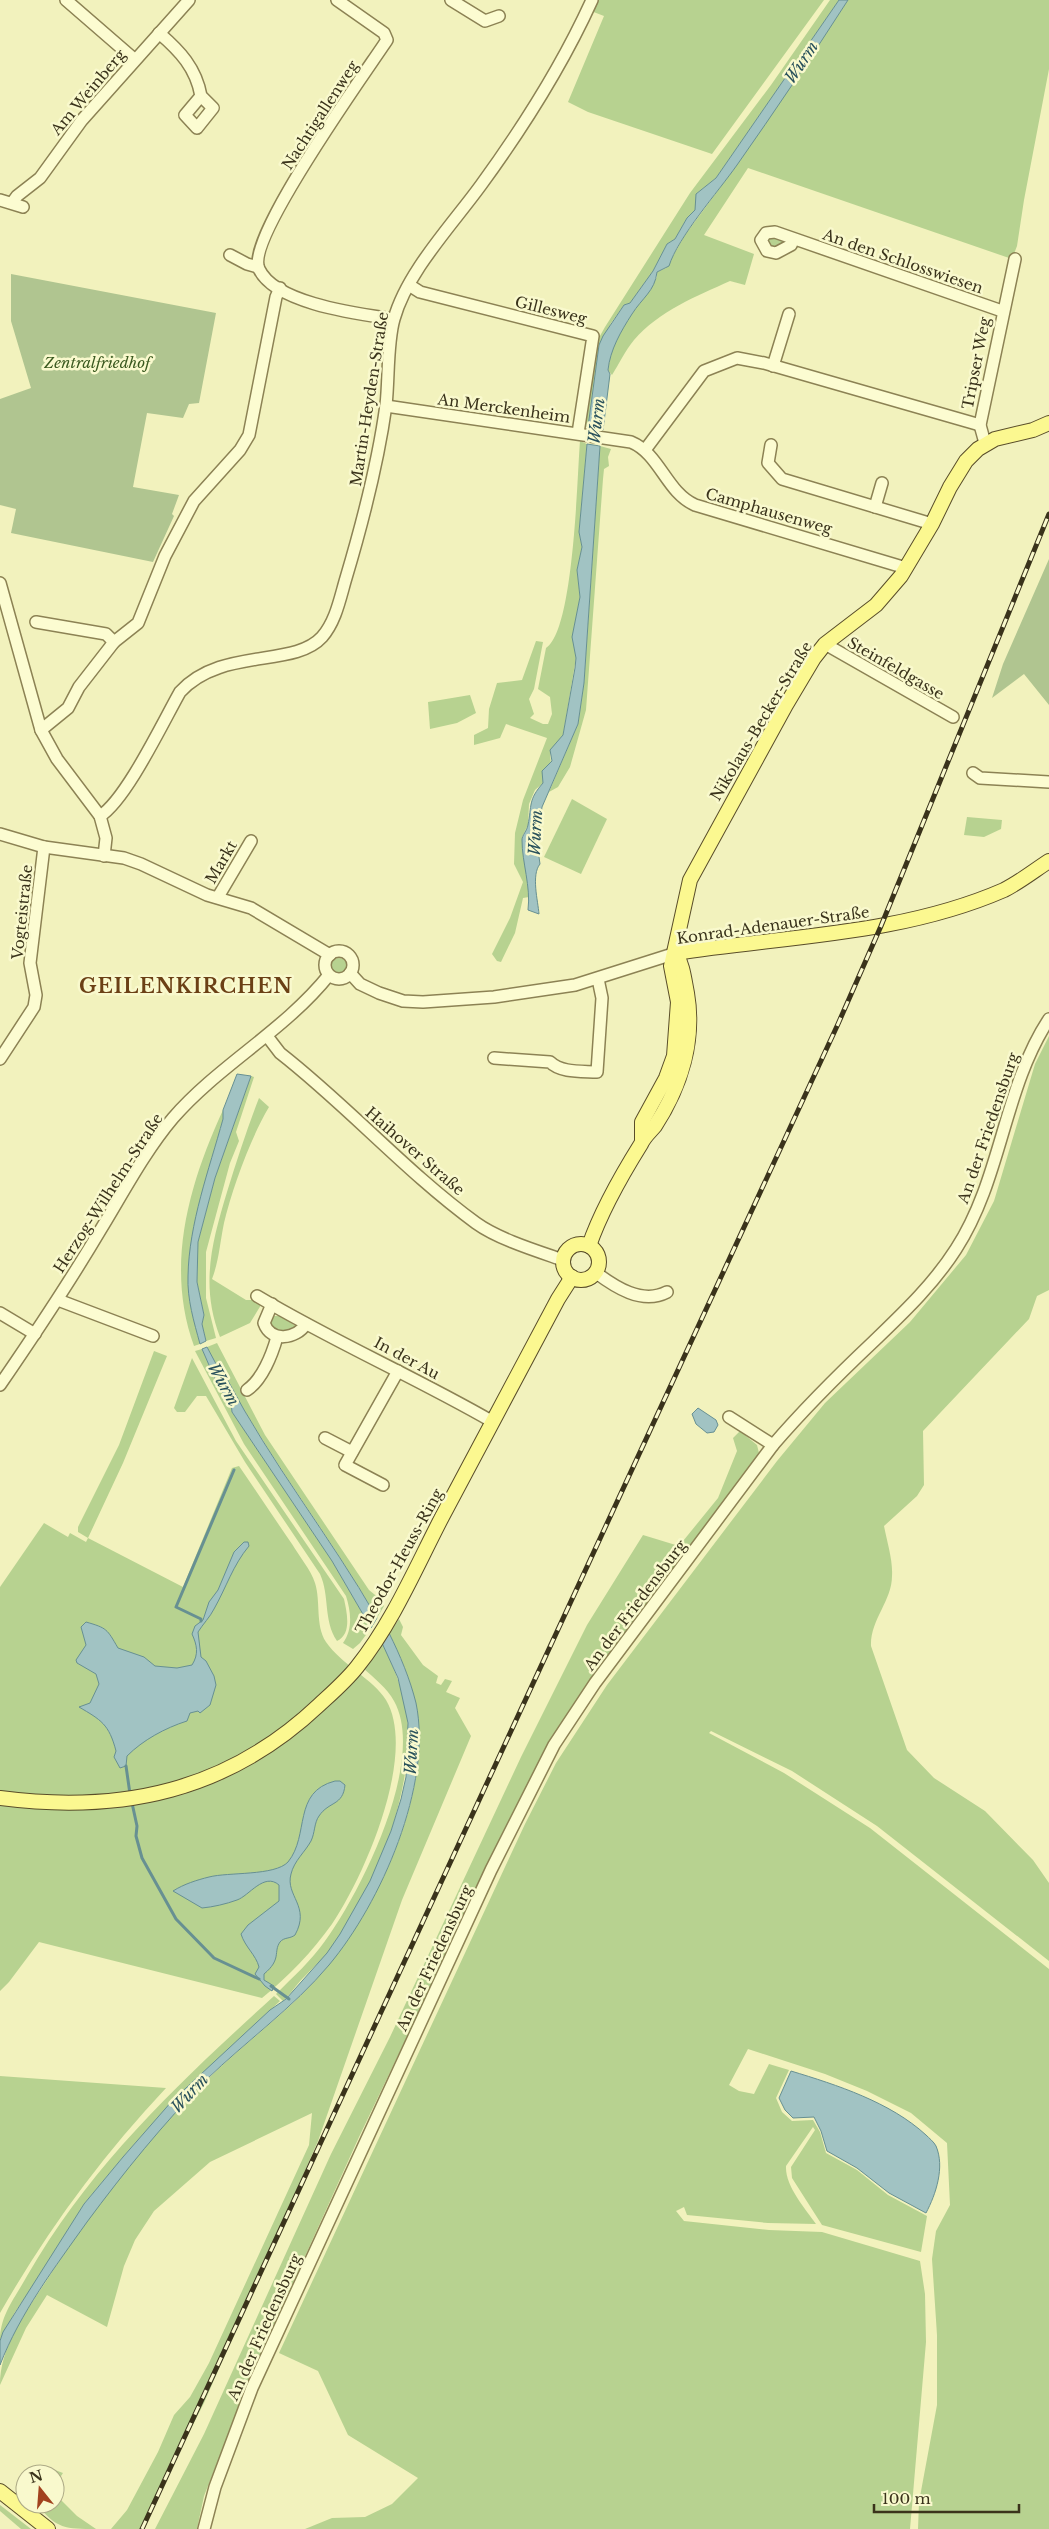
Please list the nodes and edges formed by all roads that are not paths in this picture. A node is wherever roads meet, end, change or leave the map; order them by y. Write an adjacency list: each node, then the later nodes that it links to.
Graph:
1 (66, 0): 8 (street)
2 (190, 0): 7 (street, Am Weinberg)
3 (337, 0): 16 (street, Nachtigallenweg)
4 (451, 0): 6 (street)
5 (592, 0): 17 (street, Martin-Heyden-Straße)
6 (499, 16)
7 (159, 32): 8 (street, Am Weinberg); 9 (street)
8 (134, 59): 11 (street, Am Weinberg)
9 (201, 96)
10 (0, 200): 11 (street)
11 (12, 203): 12 (street)
12 (24, 207)
13 (794, 239): 19 (street, An den Schlosswiesen)
14 (230, 255): 16 (street)
15 (1014, 260): 19 (street, Tripser Weg)
16 (258, 267): 18 (street)
17 (409, 285): 21 (street, Martin-Heyden-Straße); 26 (street, Gillesweg)
18 (280, 288): 21 (street); 36 (street)
19 (1002, 311): 25 (street, Tripser Weg)
20 (789, 314): 22 (street)
21 (394, 320): 23 (street, Martin-Heyden-Straße)
22 (773, 366): 25 (street); 29 (street)
23 (386, 406): 26 (street, An Merckenheim); 42 (street, Martin-Heyden-Straße)
24 (1049, 423): 27 (main road, Nikolaus-Becker-Straße)
25 (980, 425): 27 (street, Tripser Weg)
26 (580, 433): 29 (street, An Merckenheim)
27 (985, 443): 32 (main road, Nikolaus-Becker-Straße)
28 (771, 445): 31 (street)
29 (645, 450): 33 (street, Camphausenweg)
30 (882, 483): 31 (street)
31 (875, 507): 32 (street)
32 (932, 524): 33 (main road, Nikolaus-Becker-Straße)
33 (906, 568): 37 (main road, Nikolaus-Becker-Straße)
34 (0, 583): 39 (street)
35 (36, 622): 36 (street)
36 (114, 642): 39 (street)
37 (825, 644): 38 (street, Steinfeldgasse); 49 (main road, Nikolaus-Becker-Straße)
38 (953, 717)
39 (40, 730): 42 (street)
40 (973, 773): 41 (street)
41 (1049, 782)
42 (100, 816): 46 (street)
43 (0, 834): 45 (street)
44 (250, 841): 48 (street, Markt)
45 (44, 848): 46 (street); 57 (street, Vogteistraße)
46 (104, 856): 48 (street)
47 (1049, 861): 49 (main road, Konrad-Adenauer-Straße)
48 (218, 898): 50 (street)
49 (676, 953): 53 (street, Konrad-Adenauer-Straße); 58 (main road)
50 (330, 955): 51 (street); 52 (street)
51 (350, 973): 52 (street); 53 (street, Konrad-Adenauer-Straße)
52 (329, 975): 55 (street, Herzog-Wilhelm-Straße)
53 (598, 979): 56 (street)
54 (1049, 1019): 77 (street, An der Friedensburg)
55 (267, 1036): 59 (street, Haihover Straße); 64 (street, Herzog-Wilhelm-Straße)
56 (494, 1058)
57 (0, 1059)
58 (589, 1246): 59 (main road); 60 (main road)
59 (563, 1260): 61 (main road)
60 (596, 1272): 61 (main road); 62 (street)
61 (572, 1277): 75 (main road, Theodor-Heuss-Ring)
62 (667, 1292)
63 (258, 1296): 65 (street, In der Au)
64 (58, 1300): 68 (street, Herzog-Wilhelm-Straße); 69 (street)
65 (272, 1304): 67 (street, In der Au); 70 (street)
66 (0, 1313): 68 (street)
67 (306, 1324): 70 (street); 71 (street, In der Au)
68 (35, 1334): 72 (street, Herzog-Wilhelm-Straße)
69 (153, 1336)
70 (277, 1337): 73 (street)
71 (398, 1371): 75 (street, In der Au); 78 (street)
72 (0, 1385)
73 (247, 1390)
74 (729, 1417): 77 (street)
75 (492, 1422): 80 (main road, Theodor-Heuss-Ring)
76 (325, 1438): 78 (street)
77 (773, 1445): 83 (street, An der Friedensburg)
78 (352, 1452): 79 (street)
79 (383, 1485)
80 (0, 1798)
81 (0, 2491): 82 (main road)
82 (48, 2529)
83 (204, 2529)

